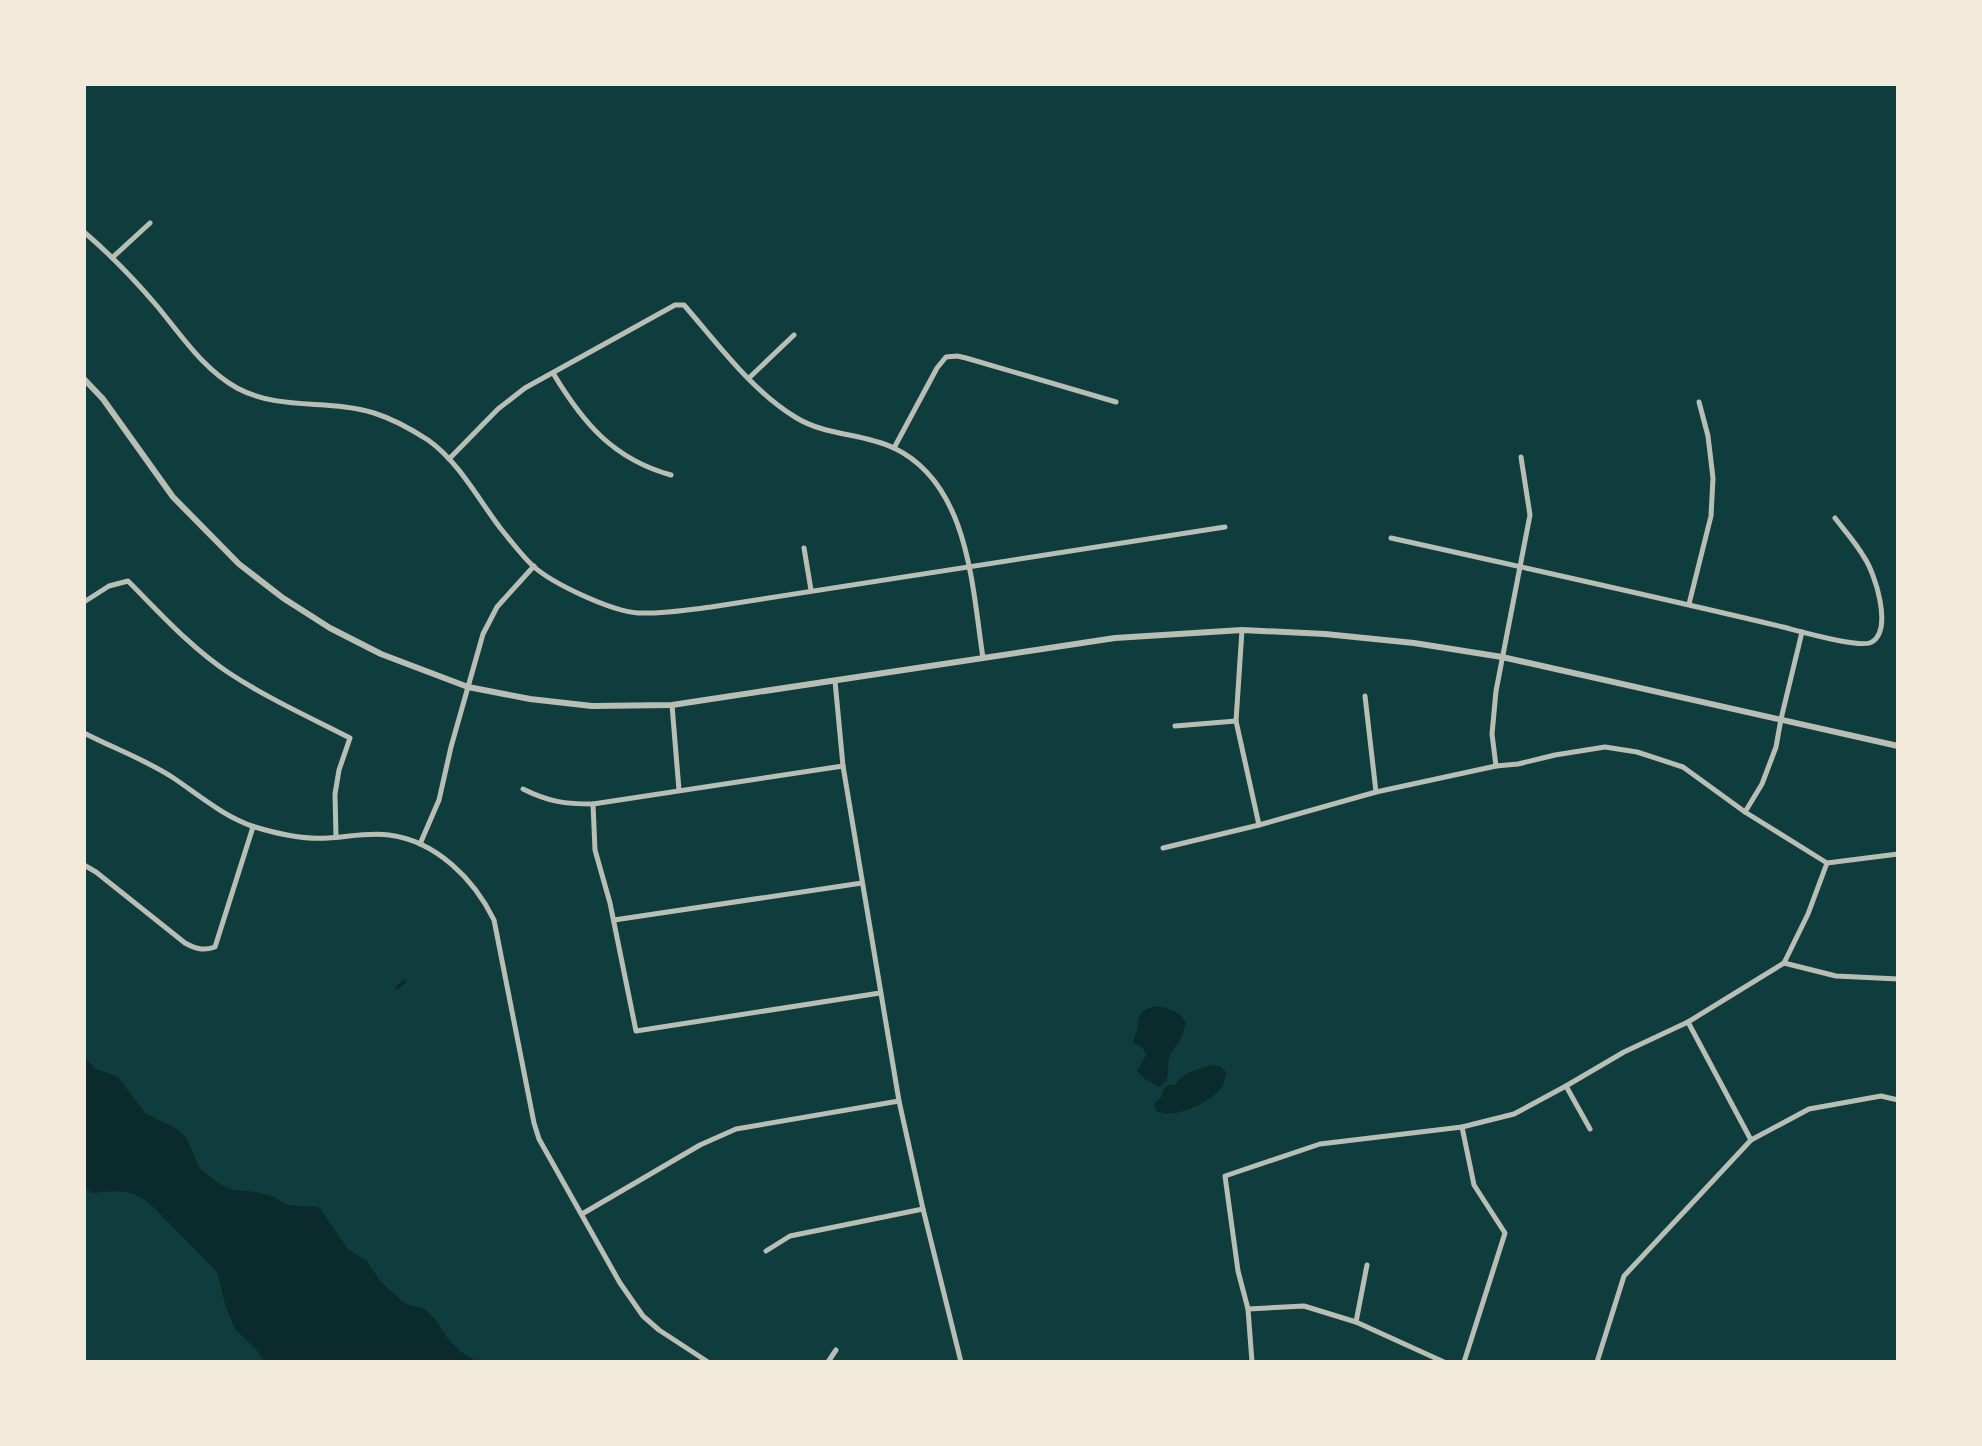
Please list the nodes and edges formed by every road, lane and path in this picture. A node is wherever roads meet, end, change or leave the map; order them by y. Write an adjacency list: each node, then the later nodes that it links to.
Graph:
1 (150, 223): 3 (street)
2 (84, 232): 3 (street)
3 (113, 257): 12 (street)
4 (794, 335): 6 (street)
5 (553, 373): 6 (street); 12 (street); 13 (street)
6 (749, 378): 10 (street)
7 (84, 379): 29 (street)
8 (1116, 402): 10 (street)
9 (1699, 402): 23 (street)
10 (894, 448): 20 (street)
11 (1521, 457): 19 (street)
12 (449, 459): 18 (street)
13 (671, 475)
14 (1835, 518): 25 (street)
15 (1225, 527): 20 (street)
16 (1391, 538): 19 (street)
17 (804, 548): 21 (street)
18 (534, 566): 21 (street); 29 (street)
19 (1520, 566): 23 (street); 26 (street)
20 (969, 567): 21 (street); 27 (street)
21 (811, 590)
22 (84, 602): 46 (street)
23 (1689, 604): 25 (street)
24 (1242, 630): 26 (street); 27 (street); 33 (street)
25 (1802, 632): 32 (street)
26 (1502, 657): 32 (street); 38 (street)
27 (983, 658): 28 (street)
28 (835, 681): 31 (street); 37 (street)
29 (468, 687): 31 (street); 47 (street)
30 (1365, 696): 41 (street)
31 (672, 705): 40 (street)
32 (1781, 719): 36 (street); 43 (street)
33 (1236, 721): 34 (street); 44 (street)
34 (1175, 726)
35 (84, 733): 45 (street)
36 (1898, 746)
37 (843, 766): 40 (street); 52 (street)
38 (1496, 766): 41 (street); 43 (street)
39 (523, 789): 42 (street)
40 (679, 790): 42 (street)
41 (1376, 792): 44 (street)
42 (593, 804): 53 (street)
43 (1745, 812): 50 (street)
44 (1259, 825): 48 (street)
45 (253, 827): 46 (street); 51 (street)
46 (336, 837): 47 (street)
47 (420, 844): 65 (street)
48 (1163, 848)
49 (1898, 854): 50 (street)
50 (1827, 863): 54 (street)
51 (84, 865)
52 (862, 883): 53 (street); 56 (street)
53 (614, 920): 56 (street)
54 (1784, 963): 55 (street); 57 (street)
55 (1898, 979)
56 (880, 993): 60 (street)
57 (1688, 1022): 58 (street); 63 (street)
58 (1566, 1086): 61 (street); 62 (street)
59 (1898, 1100): 63 (street)
60 (899, 1101): 64 (street); 65 (street)
61 (1462, 1127): 68 (street); 76 (street)
62 (1590, 1129)
63 (1751, 1140): 77 (street)
64 (923, 1209): 66 (street); 73 (street)
65 (582, 1214): 71 (street)
66 (766, 1251)
67 (1367, 1265): 69 (street)
68 (1248, 1309): 69 (street); 74 (street)
69 (1356, 1322): 75 (street)
70 (836, 1350): 72 (street)
71 (708, 1362)
72 (828, 1362)
73 (961, 1362)
74 (1252, 1362)
75 (1444, 1362)
76 (1464, 1362)
77 (1597, 1362)

